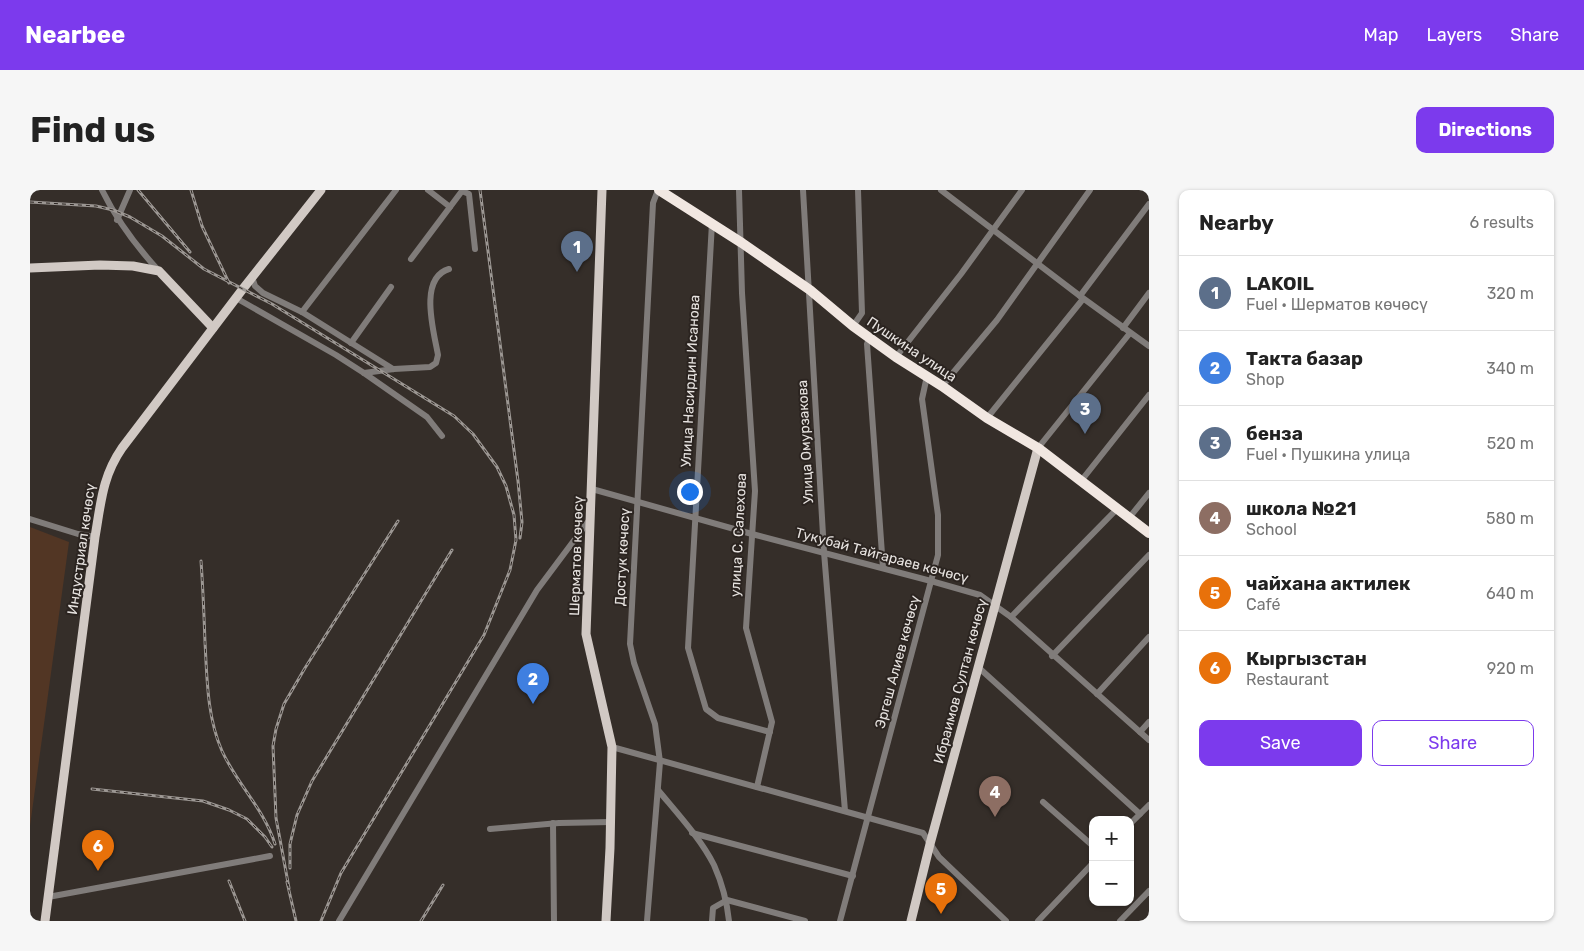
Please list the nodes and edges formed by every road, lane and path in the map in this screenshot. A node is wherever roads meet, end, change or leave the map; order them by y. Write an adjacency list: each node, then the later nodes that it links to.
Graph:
1 (102, 190): 17 (street)
2 (130, 190): 17 (street)
3 (321, 190): 27 (main road, Индустриал көчөсү)
4 (396, 190): 33 (street)
5 (428, 190): 16 (street)
6 (602, 190): 51 (main road, Шерматов көчөсү)
7 (658, 190): 18 (highway, Пушкина улица); 53 (street, Достук көчөсү)
8 (739, 190): 20 (street, улица С. Салехова)
9 (803, 190): 29 (street, Улица Омурзакова)
10 (858, 190): 34 (street)
11 (941, 190): 14 (street)
12 (1022, 190): 19 (street)
13 (1090, 190): 23 (street)
14 (951, 193): 19 (street)
15 (1149, 204): 31 (street)
16 (450, 207): 21 (street); 22 (street)
17 (117, 220): 26 (street)
18 (712, 224): 20 (highway, Пушкина улица); 55 (street, Улица Насирдин Исанова)
19 (994, 230): 23 (street); 41 (street)
20 (742, 243): 29 (highway, Пушкина улица); 60 (street, улица С. Салехова)
21 (475, 249)
22 (411, 259)
23 (1037, 262): 31 (street); 45 (street)
24 (30, 268): 26 (main road)
25 (449, 269): 42 (street)
26 (158, 271): 35 (main road)
27 (252, 277): 32 (main road, Индустриал көчөсү); 33 (street)
28 (391, 287): 39 (street)
29 (810, 290): 34 (highway, Пушкина улица); 62 (street, Улица Омурзакова)
30 (1149, 293): 36 (street)
31 (1082, 297): 36 (street); 47 (street)
32 (236, 298): 35 (main road, Индустриал көчөсү); 43 (street)
33 (302, 312): 39 (street)
34 (853, 326): 38 (highway, Пушкина улица)
35 (213, 328): 61 (main road, Индустриал көчөсү)
36 (1123, 328): 37 (street)
37 (1130, 333): 40 (street); 49 (street)
38 (870, 337): 41 (highway, Пушкина улица); 64 (street)
39 (351, 343): 42 (street)
40 (1149, 346)
41 (896, 357): 44 (highway, Пушкина улица)
42 (394, 369): 43 (street)
43 (364, 374): 48 (street)
44 (927, 376): 45 (highway, Пушкина улица); 65 (street, Эргеш Алиев көчөсү)
45 (942, 386): 47 (highway, Пушкина улица)
46 (1149, 395): 50 (street)
47 (987, 418): 49 (highway, Пушкина улица)
48 (442, 436)
49 (1038, 448): 50 (highway, Пушкина улица); 66 (main road, Ибраимов Султан көчөсү)
50 (1082, 481): 54 (highway, Пушкина улица)
51 (592, 489): 53 (street, Тукубай Тайгараев көчөсү); 56 (main road, Шерматов көчөсү)
52 (1149, 493): 57 (street)
53 (638, 501): 55 (street, Тукубай Тайгараев көчөсү); 77 (street, Достук көчөсү)
54 (1117, 509): 57 (highway, Пушкина улица); 67 (street)
55 (695, 517): 60 (street, Тукубай Тайгараев көчөсү); 73 (street, Улица Насирдин Исанова)
56 (590, 518): 76 (main road, Шерматов көчөсү); 99 (street)
57 (1129, 518): 59 (highway, Пушкина улица)
58 (30, 519): 61 (street)
59 (1149, 533)
60 (752, 534): 62 (street, Тукубай Тайгараев көчөсү); 73 (street, улица С. Салехова)
61 (95, 537): 96 (main road, Индустриал көчөсү)
62 (824, 552): 64 (street, Тукубай Тайгараев көчөсү); 82 (street, Улица Омурзакова)
63 (1149, 555): 69 (street)
64 (883, 568): 65 (street, Тукубай Тайгараев көчөсү)
65 (931, 580): 66 (street, Тукубай Тайгараев көчөсү); 84 (street, Эргеш Алиев көчөсү)
66 (995, 605): 67 (street, Тукубай Тайгараев көчөсү); 70 (main road, Ибраимов Султан көчөсү)
67 (1011, 617): 69 (street, Тукубай Тайгараев көчөсү)
68 (1149, 637): 71 (street)
69 (1052, 656): 71 (street, Тукубай Тайгараев көчөсү)
70 (978, 667): 83 (street); 91 (main road, Ибраимов Султан көчөсү)
71 (1097, 694): 74 (street, Тукубай Тайгараев көчөсү)
72 (1149, 722): 74 (street)
73 (770, 732): 78 (street, улица С. Салехова)
74 (1140, 732): 75 (street, Тукубай Тайгараев көчөсү)
75 (1149, 740)
76 (612, 747): 77 (street); 86 (main road, Шерматов көчөсү)
77 (660, 762): 78 (street); 79 (street, Достук көчөсү)
78 (757, 787): 82 (street)
79 (658, 790): 89 (street); 102 (street, Достук көчөсү)
80 (1043, 802): 90 (street)
81 (1149, 805): 83 (street)
82 (845, 811): 84 (street)
83 (1140, 814): 85 (street)
84 (868, 818): 91 (street); 94 (street, Эргеш Алиев көчөсү)
85 (1134, 820)
86 (611, 822): 87 (street); 101 (main road, Шерматов көчөсү)
87 (553, 823): 88 (street); 100 (street)
88 (490, 829)
89 (692, 833): 94 (street); 97 (street)
90 (1089, 842)
91 (930, 844): 107 (main road, Ибраимов Султан көчөсү); 108 (street)
92 (270, 856): 96 (street)
93 (1089, 867): 109 (street)
94 (853, 876): 106 (street, Эргеш Алиев көчөсү)
95 (1149, 891): 110 (street)
96 (48, 897): 98 (main road, Индустриал көчөсү)
97 (726, 900): 103 (street); 104 (street); 105 (street)
98 (44, 921)
99 (339, 921)
100 (554, 921)
101 (606, 921)
102 (647, 921)
103 (712, 921)
104 (729, 921)
105 (805, 921)
106 (840, 921)
107 (911, 921)
108 (1006, 921)
109 (1038, 921)
110 (1120, 921)

